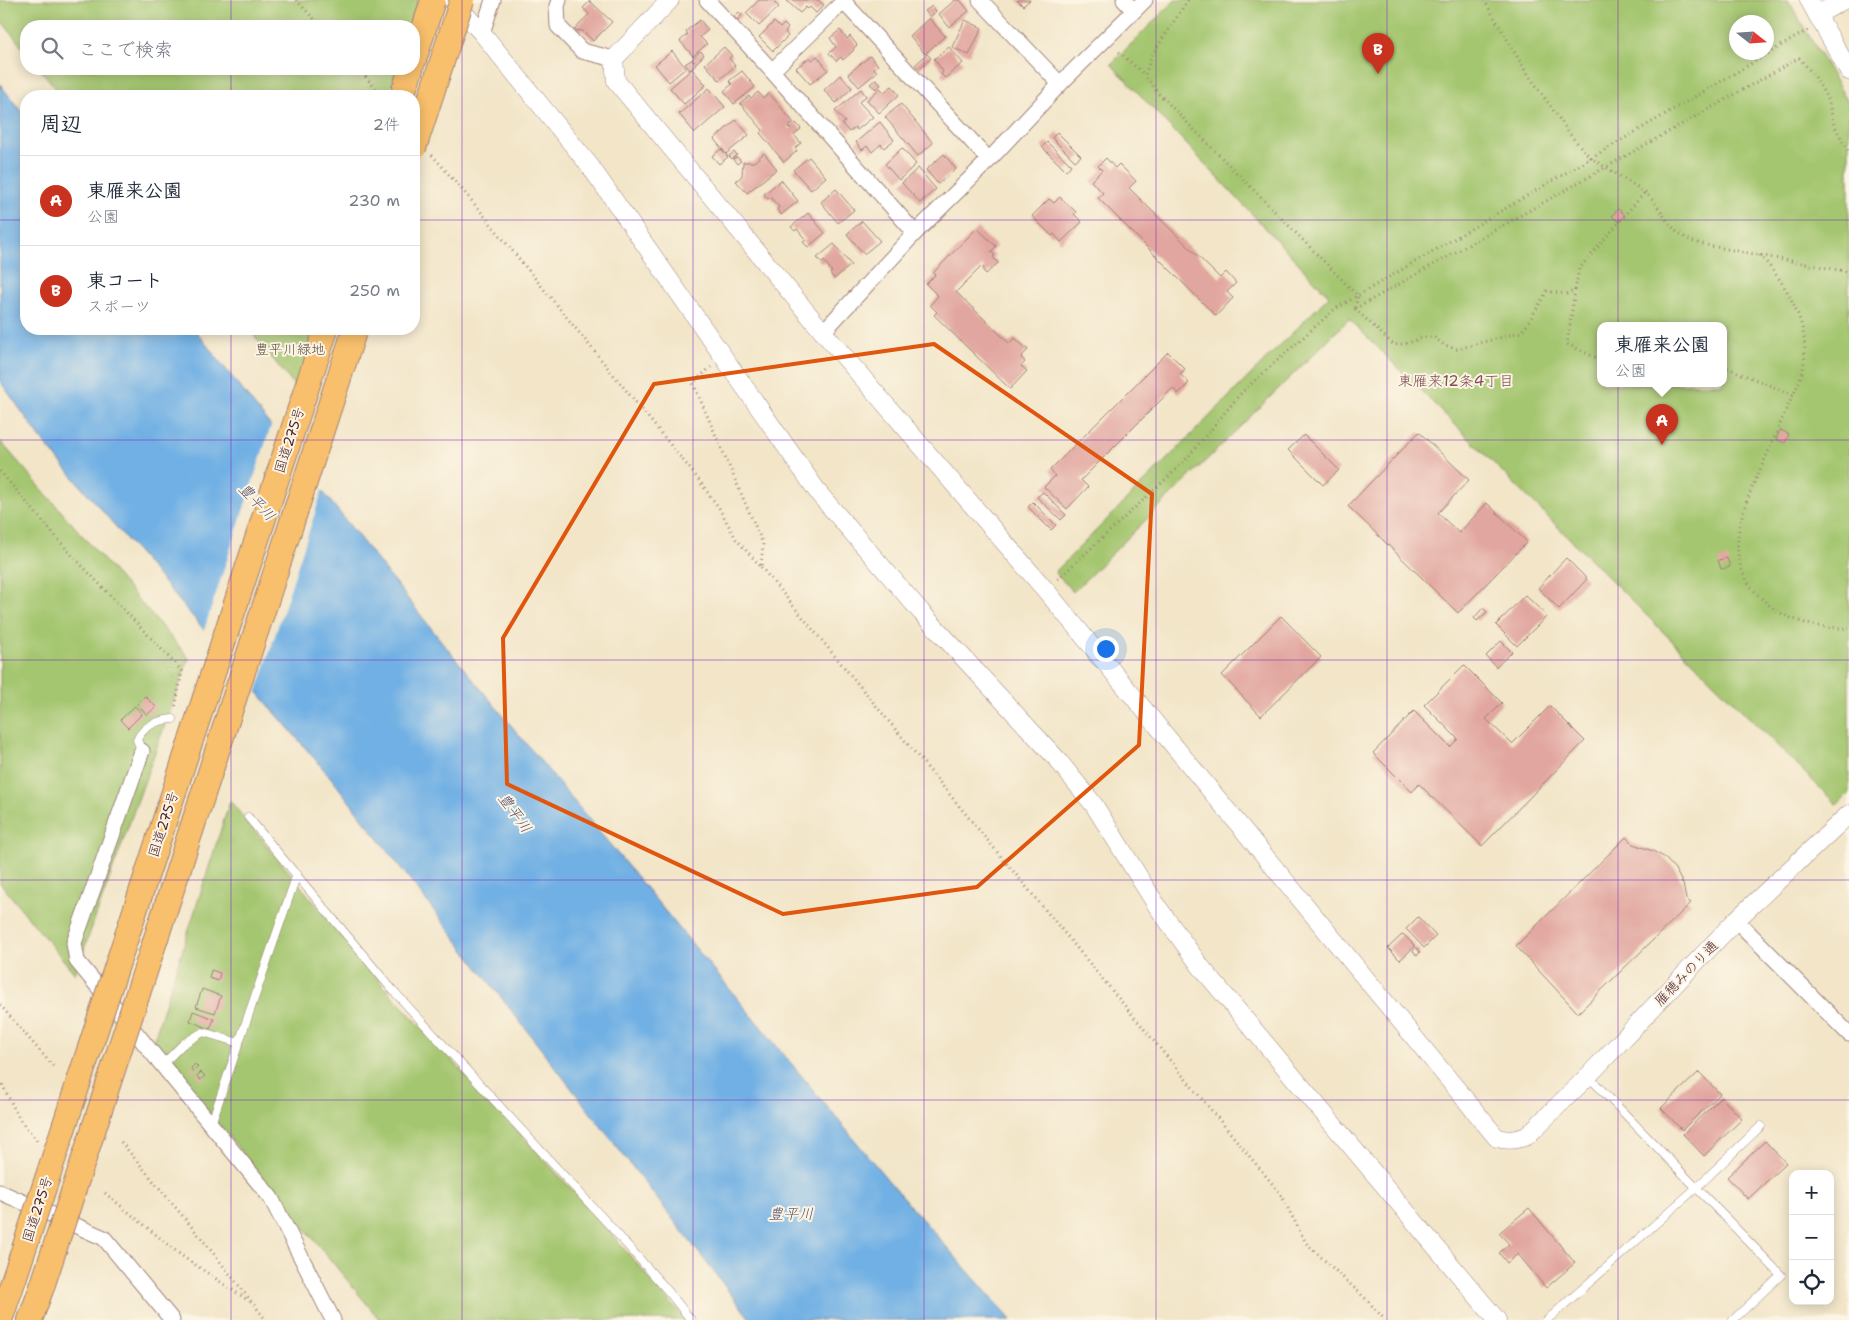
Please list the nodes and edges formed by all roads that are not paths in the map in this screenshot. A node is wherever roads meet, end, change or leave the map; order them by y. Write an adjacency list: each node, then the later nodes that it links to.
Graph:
1 (433, 0): 16 (highway)
2 (453, 0): 15 (street)
3 (462, 0): 23 (highway, bridge)
4 (493, 0): 15 (street)
5 (559, 0): 17 (street)
6 (670, 0): 17 (street)
7 (707, 0): 19 (street)
8 (980, 0): 21 (street)
9 (1124, 0): 13 (street)
10 (1145, 0): 13 (street)
11 (1844, 0): 14 (street)
12 (844, 1): 19 (street); 24 (street)
13 (1134, 11): 21 (street)
14 (1816, 13): 18 (street)
15 (482, 33): 48 (street)
16 (420, 41)
17 (614, 60): 26 (street)
18 (1849, 70)
19 (772, 71): 25 (street)
20 (409, 75): 22 (highway)
21 (1060, 84): 24 (street)
22 (404, 90)
23 (420, 148)
24 (989, 160): 25 (street)
25 (915, 233): 26 (street)
26 (823, 332): 38 (street, 雁穂みのり通)
27 (324, 335): 43 (highway, 国道275号, bridge)
28 (353, 335): 44 (highway, 国道275号, bridge)
29 (173, 719): 30 (lane)
30 (142, 751): 37 (street)
31 (1849, 814): 34 (street, 雁穂みのり通)
32 (248, 817): 33 (lane)
33 (297, 874): 36 (lane); 47 (lane)
34 (1736, 920): 35 (street); 38 (street, 雁穂みのり通)
35 (1849, 1034)
36 (239, 1043): 37 (lane); 39 (lane)
37 (163, 1064): 39 (street)
38 (1588, 1076): 41 (lane)
39 (211, 1124): 46 (street)
40 (1761, 1126): 41 (lane)
41 (1696, 1188): 49 (lane); 50 (lane)
42 (0, 1192): 45 (street)
43 (0, 1320)
44 (30, 1320)
45 (172, 1320)
46 (333, 1320)
47 (692, 1320)
48 (1497, 1320)
49 (1547, 1320)
50 (1733, 1320)

